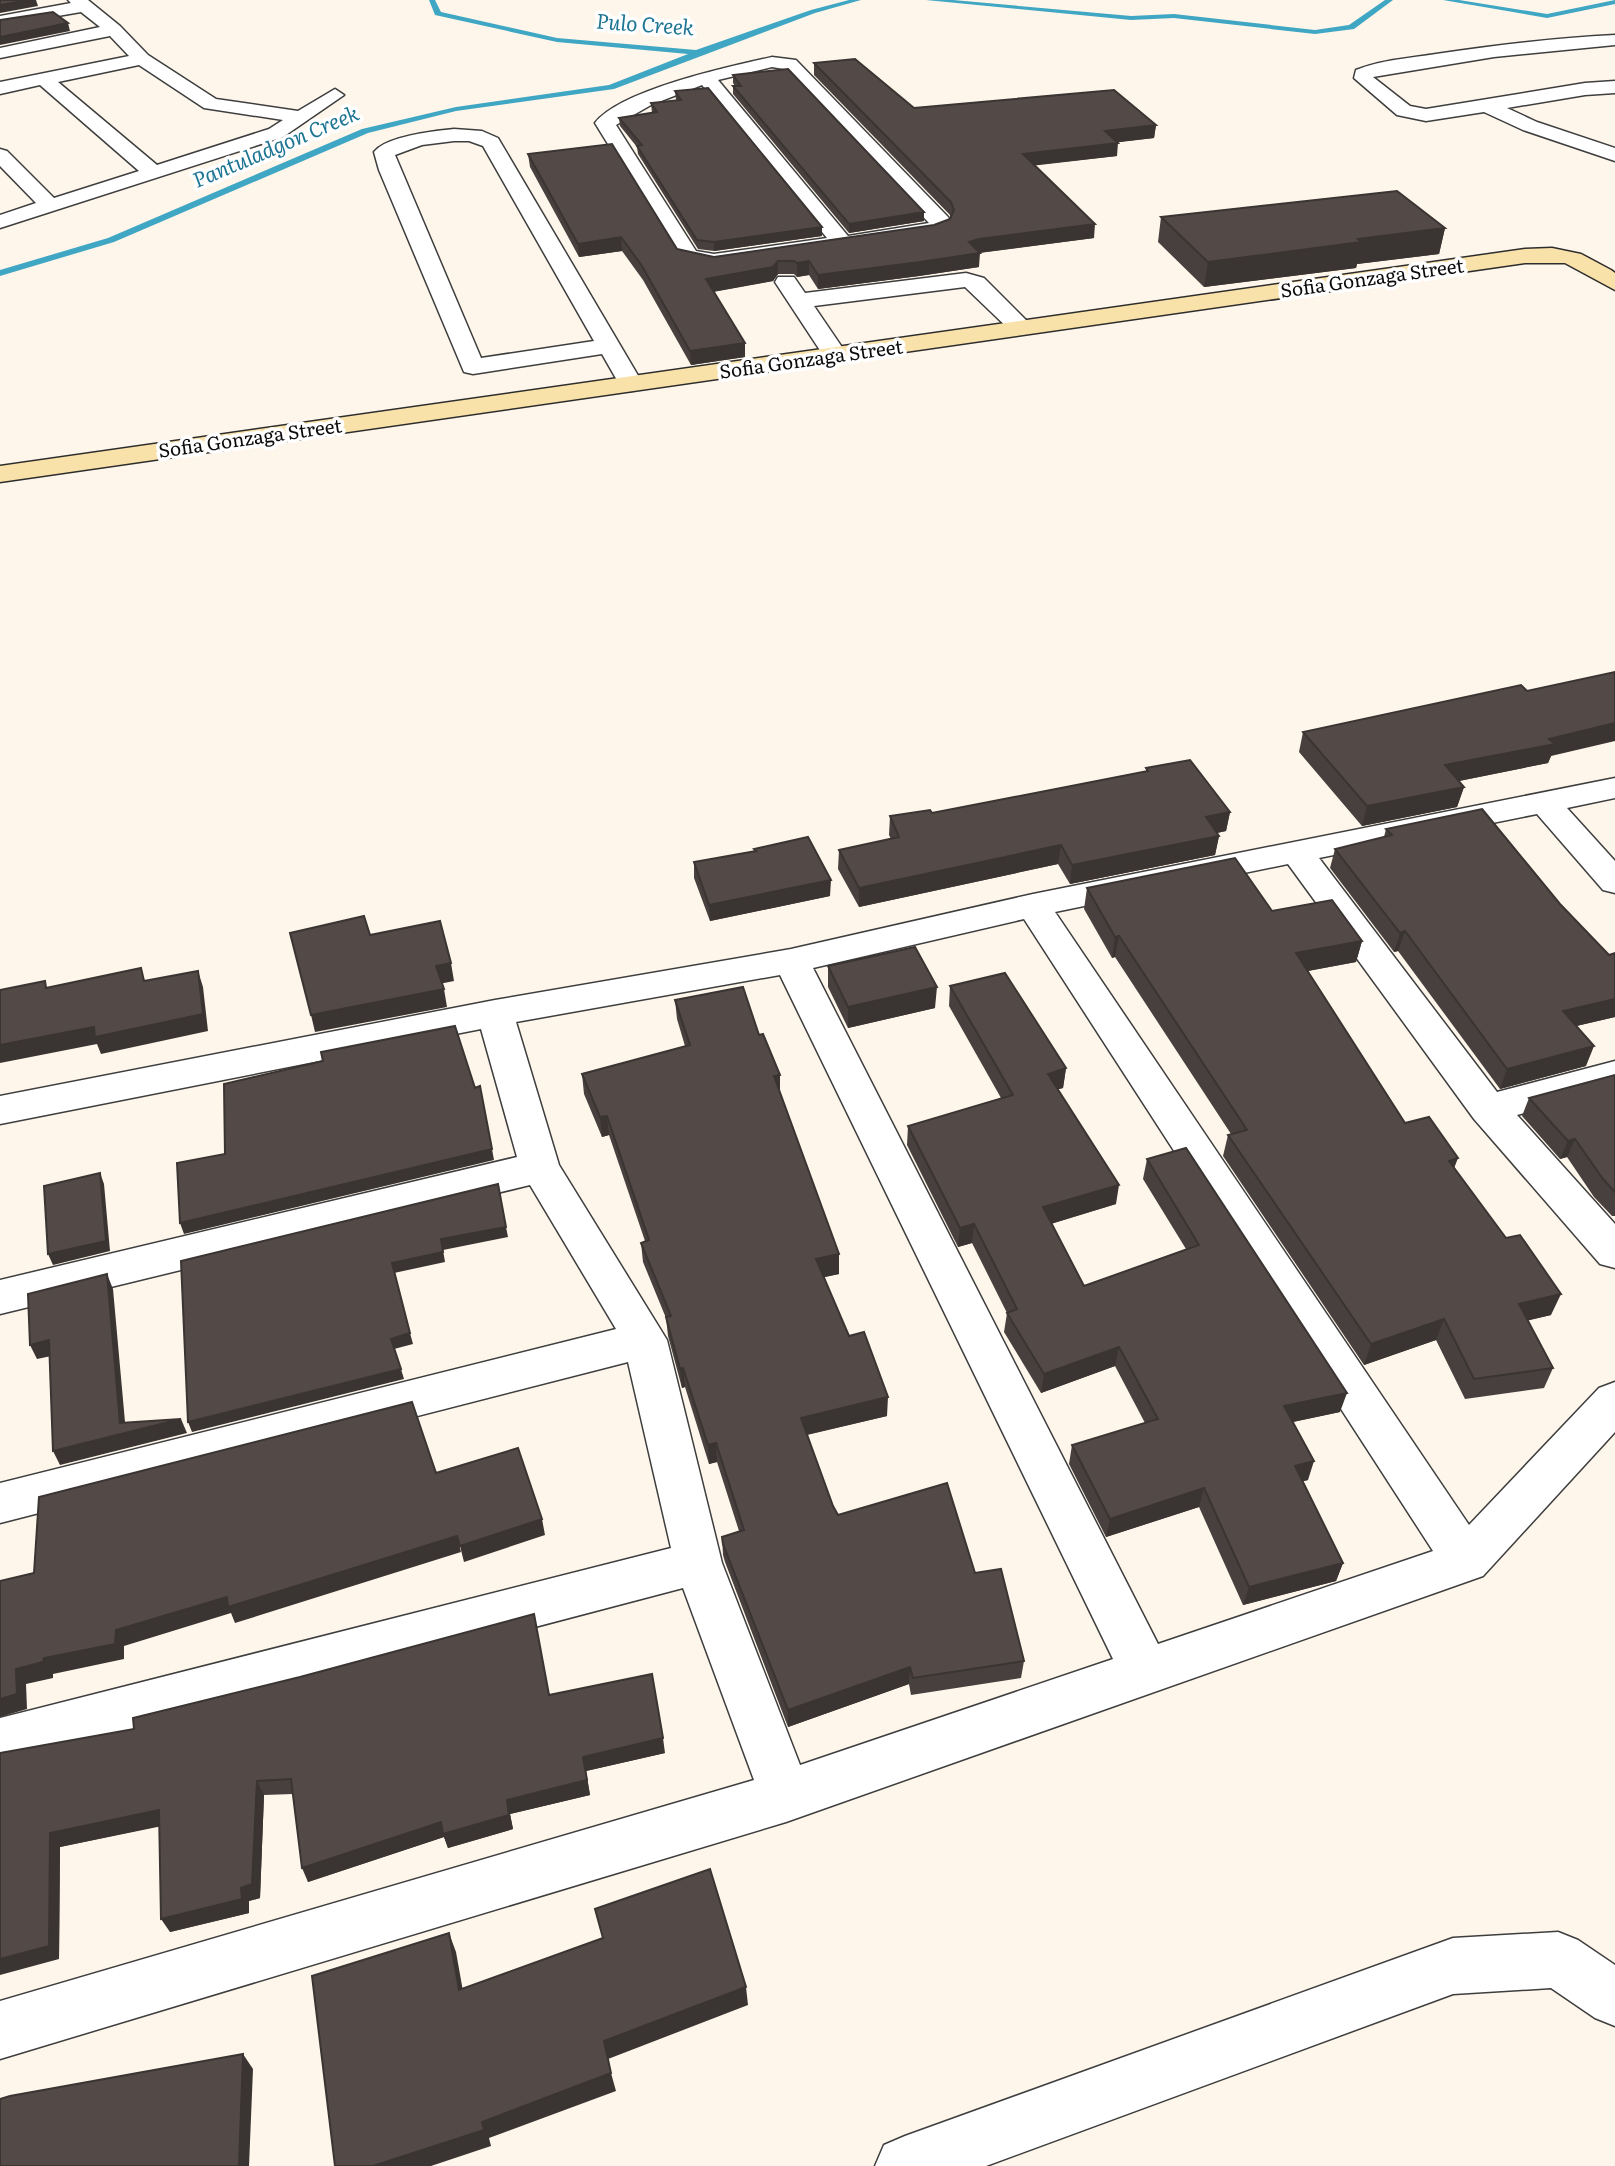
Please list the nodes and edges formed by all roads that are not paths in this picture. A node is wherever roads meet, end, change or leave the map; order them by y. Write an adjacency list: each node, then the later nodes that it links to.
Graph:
1 (80, 3): 2 (street); 3 (street)
2 (0, 21)
3 (114, 30): 5 (street); 6 (street)
4 (1615, 40): 12 (street)
5 (0, 53)
6 (142, 59): 8 (street); 13 (street)
7 (705, 77): 21 (street); 21 (street); 22 (street)
8 (44, 79): 10 (street); 18 (street)
9 (1615, 87): 12 (street)
10 (0, 88)
11 (335, 95): 13 (street)
12 (1486, 106): 15 (street)
13 (302, 117): 18 (street)
14 (1615, 138): 15 (street)
15 (1580, 143): 17 (street)
16 (0, 155): 19 (street)
17 (1615, 155)
18 (154, 173): 19 (street)
19 (51, 206): 20 (street)
20 (0, 222)
21 (844, 244): 22 (street)
22 (765, 255): 24 (street)
23 (1613, 279): 25 (street, Sofia Gonzaga Street)
24 (800, 301): 25 (street); 27 (street)
25 (1021, 328): 27 (street, Sofia Gonzaga Street)
26 (608, 346): 28 (street); 28 (street); 29 (street)
27 (836, 356): 29 (street, Sofia Gonzaga Street)
28 (472, 367): 30 (street)
29 (631, 384): 30 (street, Sofia Gonzaga Street)
30 (484, 404): 31 (street, Sofia Gonzaga Street)
31 (0, 474)
32 (1615, 788): 33 (street)
33 (1545, 803): 34 (street); 35 (street)
34 (1296, 851): 36 (street); 40 (street)
35 (1615, 882)
36 (1033, 905): 37 (street); 48 (street)
37 (791, 961): 38 (street); 50 (street)
38 (495, 1013): 41 (street); 42 (street)
39 (1615, 1076): 40 (street)
40 (1488, 1109): 43 (street)
41 (0, 1110)
42 (540, 1167): 44 (street); 45 (street)
43 (1615, 1252)
44 (0, 1297)
45 (645, 1340): 47 (street); 49 (street)
46 (1615, 1401): 48 (street)
47 (0, 1503)
48 (1466, 1561): 50 (street)
49 (698, 1563): 51 (street); 52 (street)
50 (1146, 1673): 52 (street)
51 (0, 1743)
52 (786, 1796): 54 (street)
53 (1615, 1997): 55 (street)
54 (0, 2030)
55 (905, 2166)

